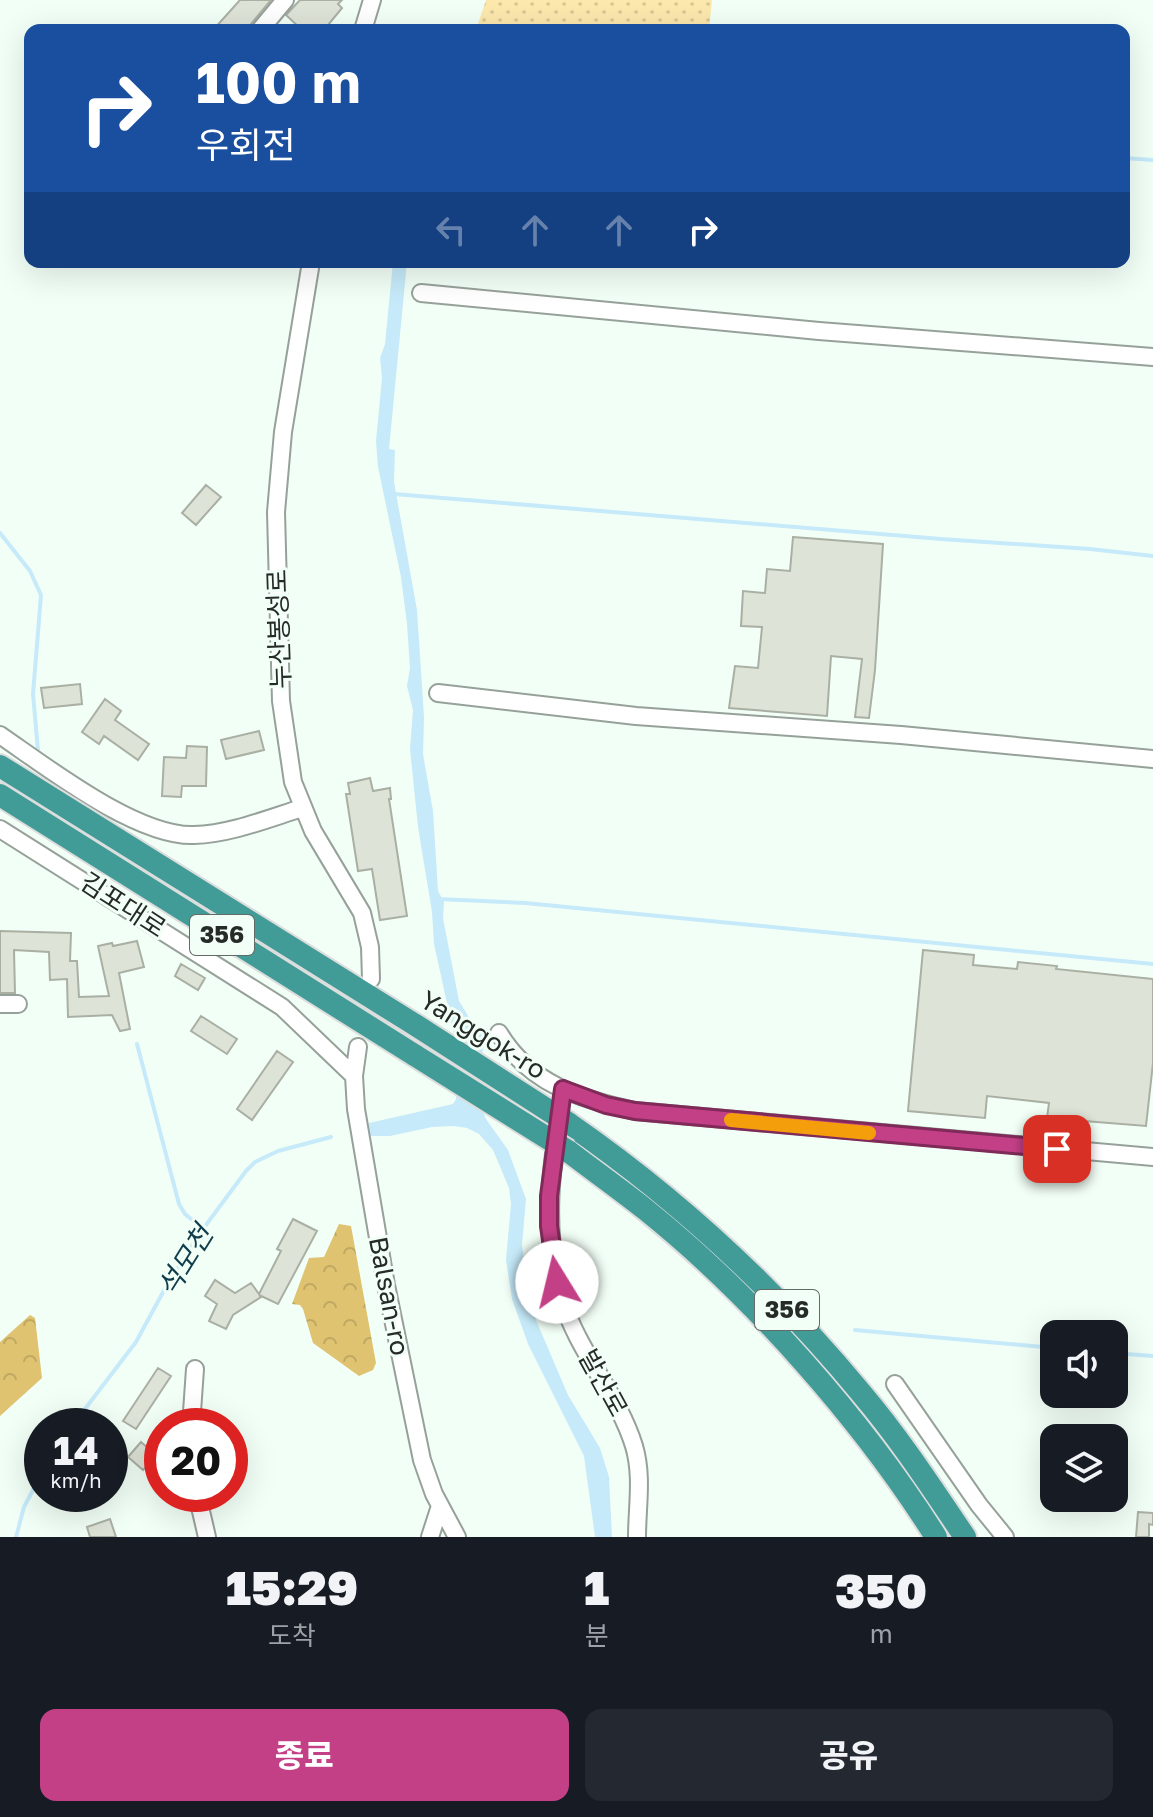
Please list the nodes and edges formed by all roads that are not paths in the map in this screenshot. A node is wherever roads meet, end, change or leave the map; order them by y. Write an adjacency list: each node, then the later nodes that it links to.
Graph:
1 (285, 0): 3 (street)
2 (372, 0): 4 (street)
3 (268, 24)
4 (365, 24)
5 (310, 268): 14 (street, 누산봉성로)
6 (421, 293): 7 (street)
7 (1153, 357)
8 (438, 693): 11 (street)
9 (0, 735): 14 (street)
10 (0, 759): 15 (highway)
11 (1153, 759)
12 (0, 766): 15 (highway, Yanggok-ro / 356)
13 (0, 796): 34 (highway, Yanggok-ro / 356, bridge)
14 (302, 808): 17 (street, 누산봉성로)
15 (76, 814): 35 (highway, Yanggok-ro / 356, bridge)
16 (0, 829): 22 (street, 김포대로)
17 (371, 979)
18 (0, 1004): 19 (street)
19 (18, 1004)
20 (499, 1033): 23 (street)
21 (358, 1047): 22 (street, Balsan-ro)
22 (354, 1076): 28 (street, Balsan-ro)
23 (563, 1089): 24 (street); 33 (street, 발산로)
24 (1153, 1157)
25 (195, 1369): 27 (street)
26 (895, 1384): 36 (street)
27 (192, 1408)
28 (440, 1506): 30 (street); 32 (street, Balsan-ro)
29 (201, 1512): 31 (street)
30 (430, 1536)
31 (207, 1537)
32 (457, 1537)
33 (637, 1537)
34 (936, 1537)
35 (965, 1537)
36 (1005, 1537)

